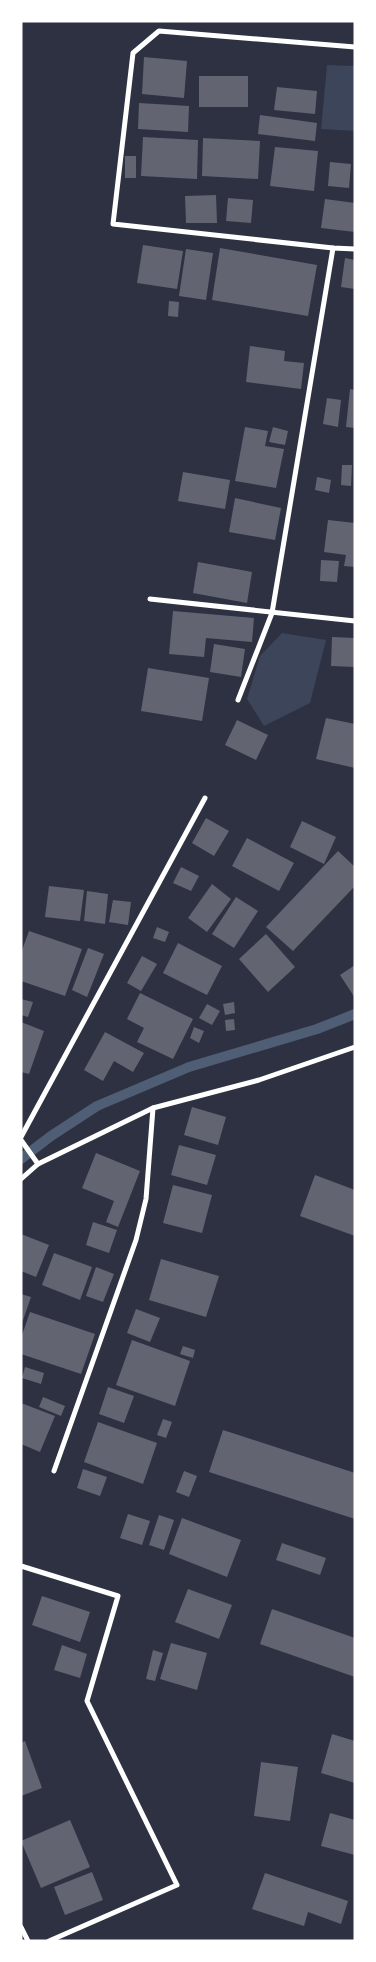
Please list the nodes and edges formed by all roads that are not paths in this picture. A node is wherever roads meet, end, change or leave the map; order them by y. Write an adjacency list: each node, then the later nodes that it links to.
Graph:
1 (355, 47): 2 (street)
2 (332, 248): 3 (street); 5 (street)
3 (355, 249)
4 (150, 599): 5 (street)
5 (272, 613): 6 (street); 7 (street)
6 (355, 621)
7 (238, 700)
8 (205, 798): 11 (street)
9 (355, 1047): 10 (street)
10 (152, 1108): 12 (street); 14 (street)
11 (21, 1139): 12 (street)
12 (38, 1164): 13 (street)
13 (21, 1179)
14 (54, 1471)
15 (21, 1566): 18 (street)
16 (21, 1927): 17 (street)
17 (28, 1941)
18 (49, 1941)

